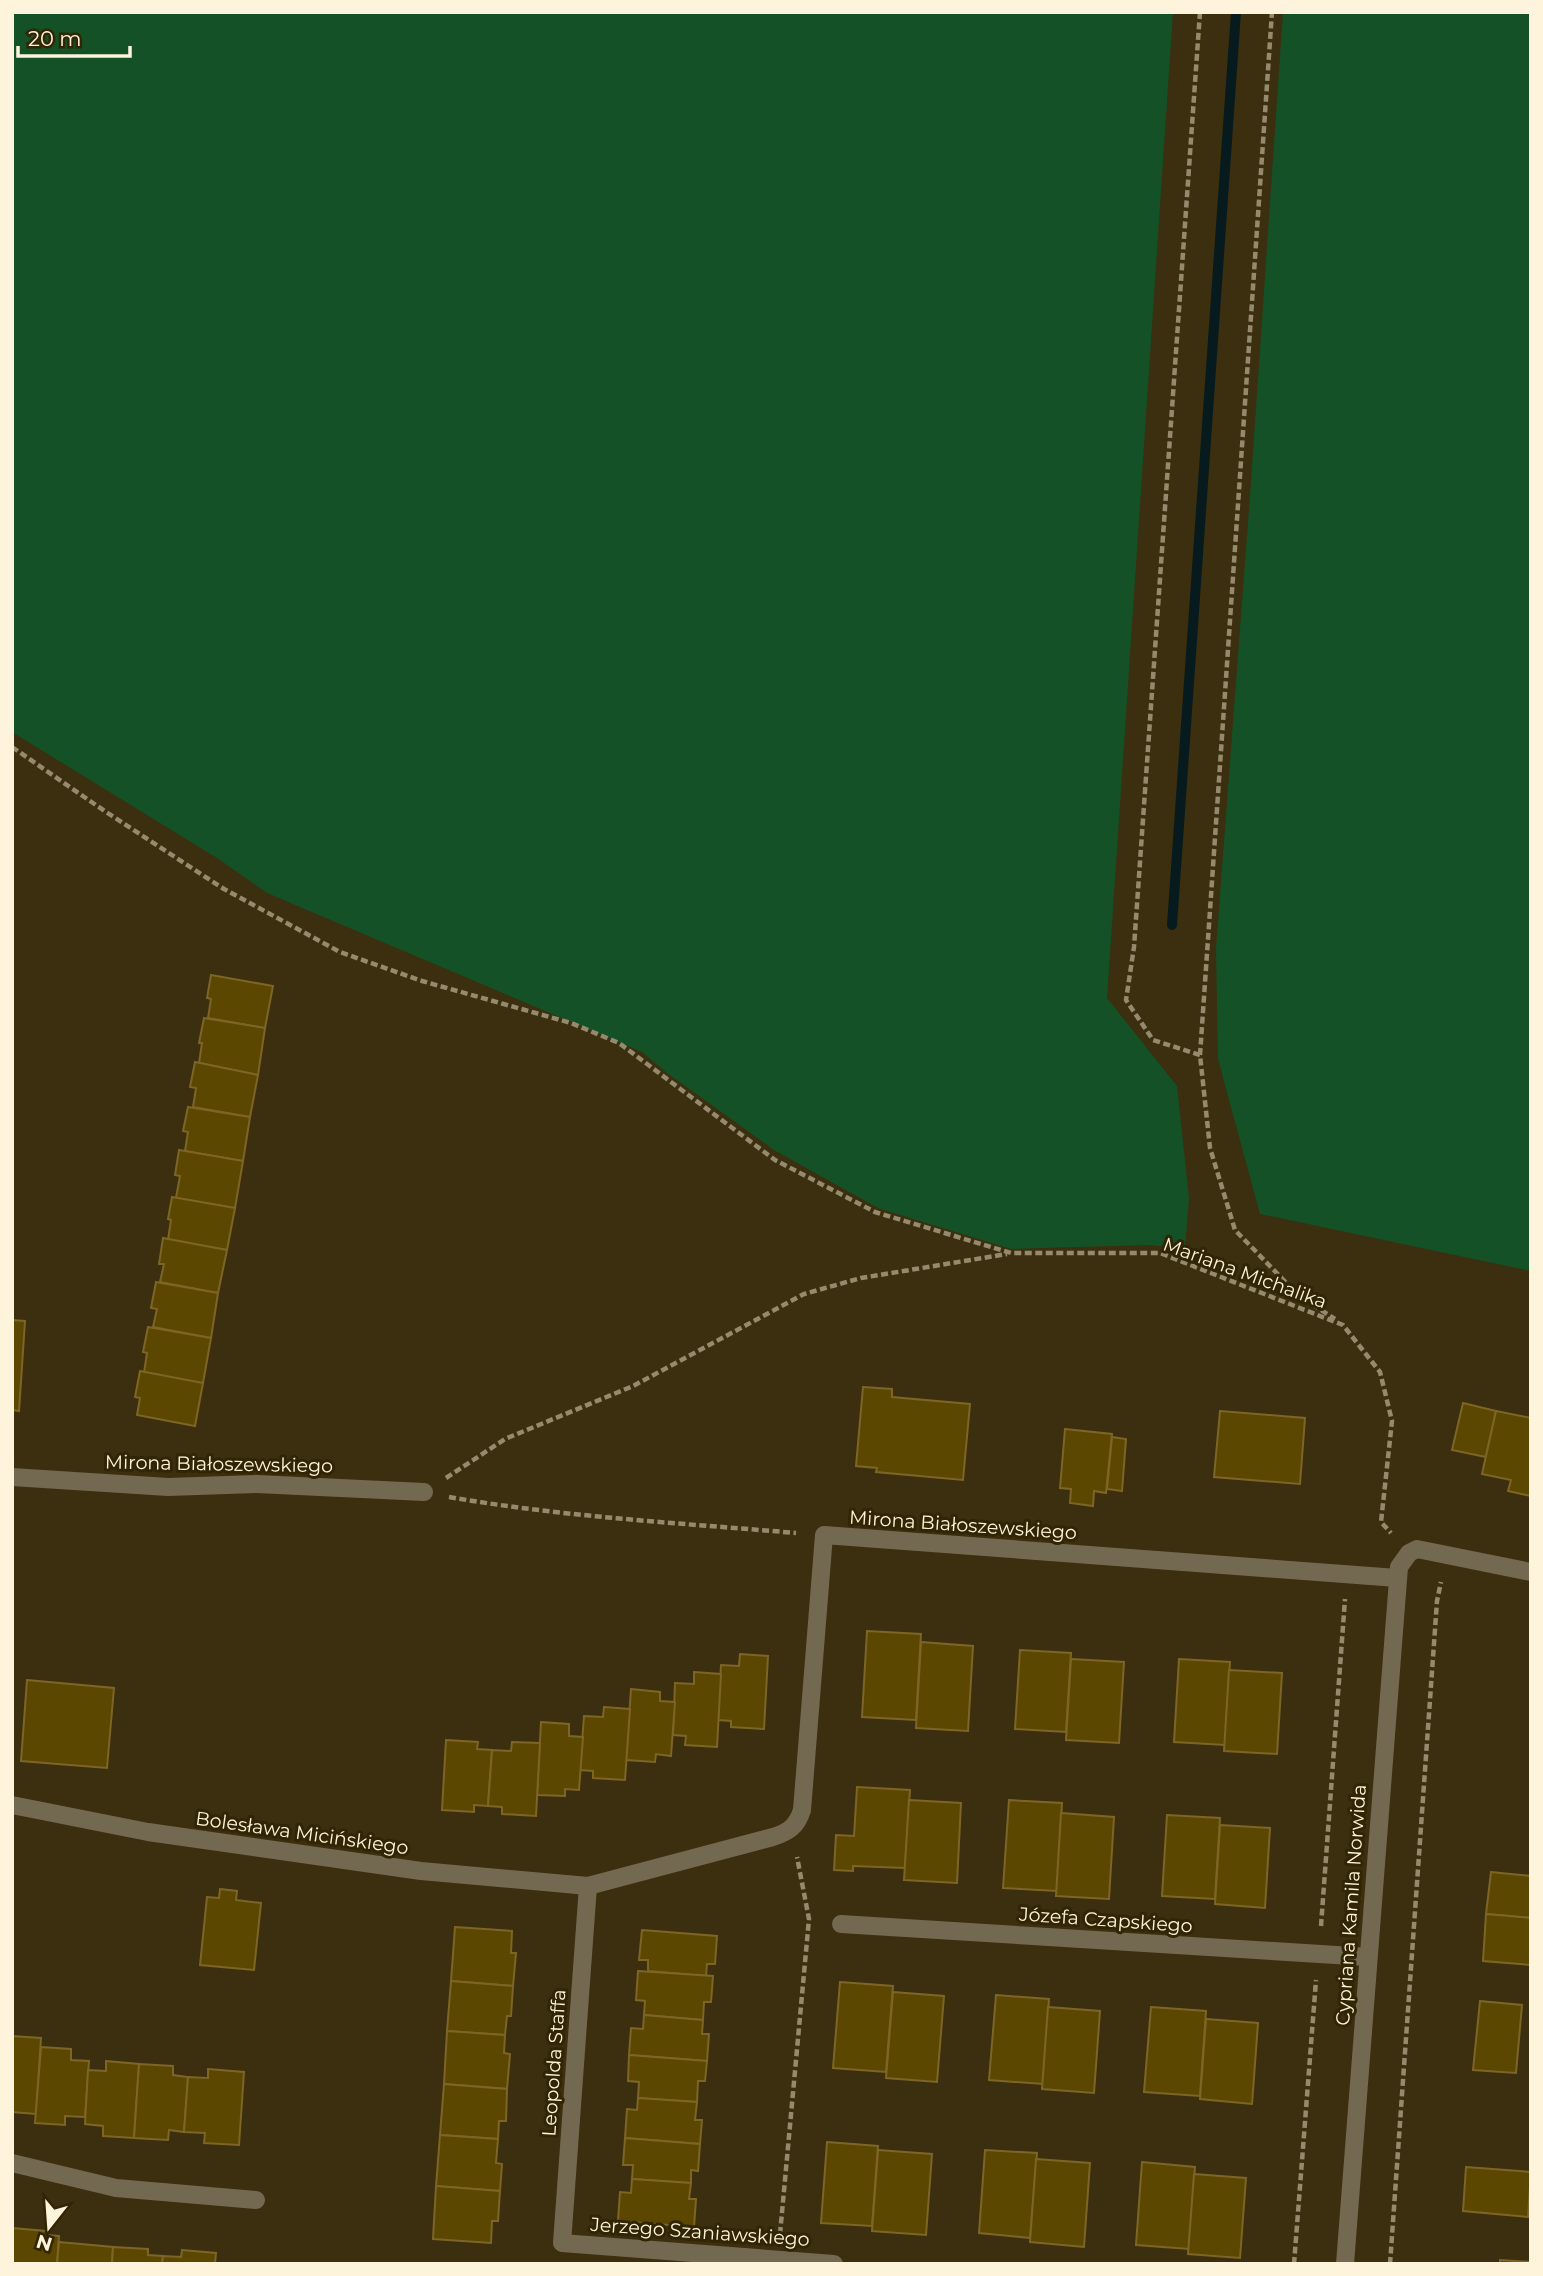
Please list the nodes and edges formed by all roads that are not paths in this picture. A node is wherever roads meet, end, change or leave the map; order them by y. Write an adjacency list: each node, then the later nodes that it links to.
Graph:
1 (12, 1477): 2 (street, Mirona Białoszewskiego)
2 (424, 1492)
3 (1531, 1572): 4 (street, Cypriana Kamila Norwida)
4 (1397, 1578): 6 (street, Mirona Białoszewskiego); 8 (street, Cypriana Kamila Norwida)
5 (12, 1805): 6 (street, Bolesława Micińskiego)
6 (588, 1886): 11 (street, Leopolda Staffa)
7 (841, 1924): 8 (street, Józefa Czapskiego)
8 (1368, 1957): 14 (street, Cypriana Kamila Norwida)
9 (12, 2163): 10 (street)
10 (256, 2200)
11 (562, 2243): 12 (street, Jerzego Szaniawskiego)
12 (745, 2261): 13 (street, Jerzego Szaniawskiego)
13 (834, 2264)
14 (1345, 2264)

